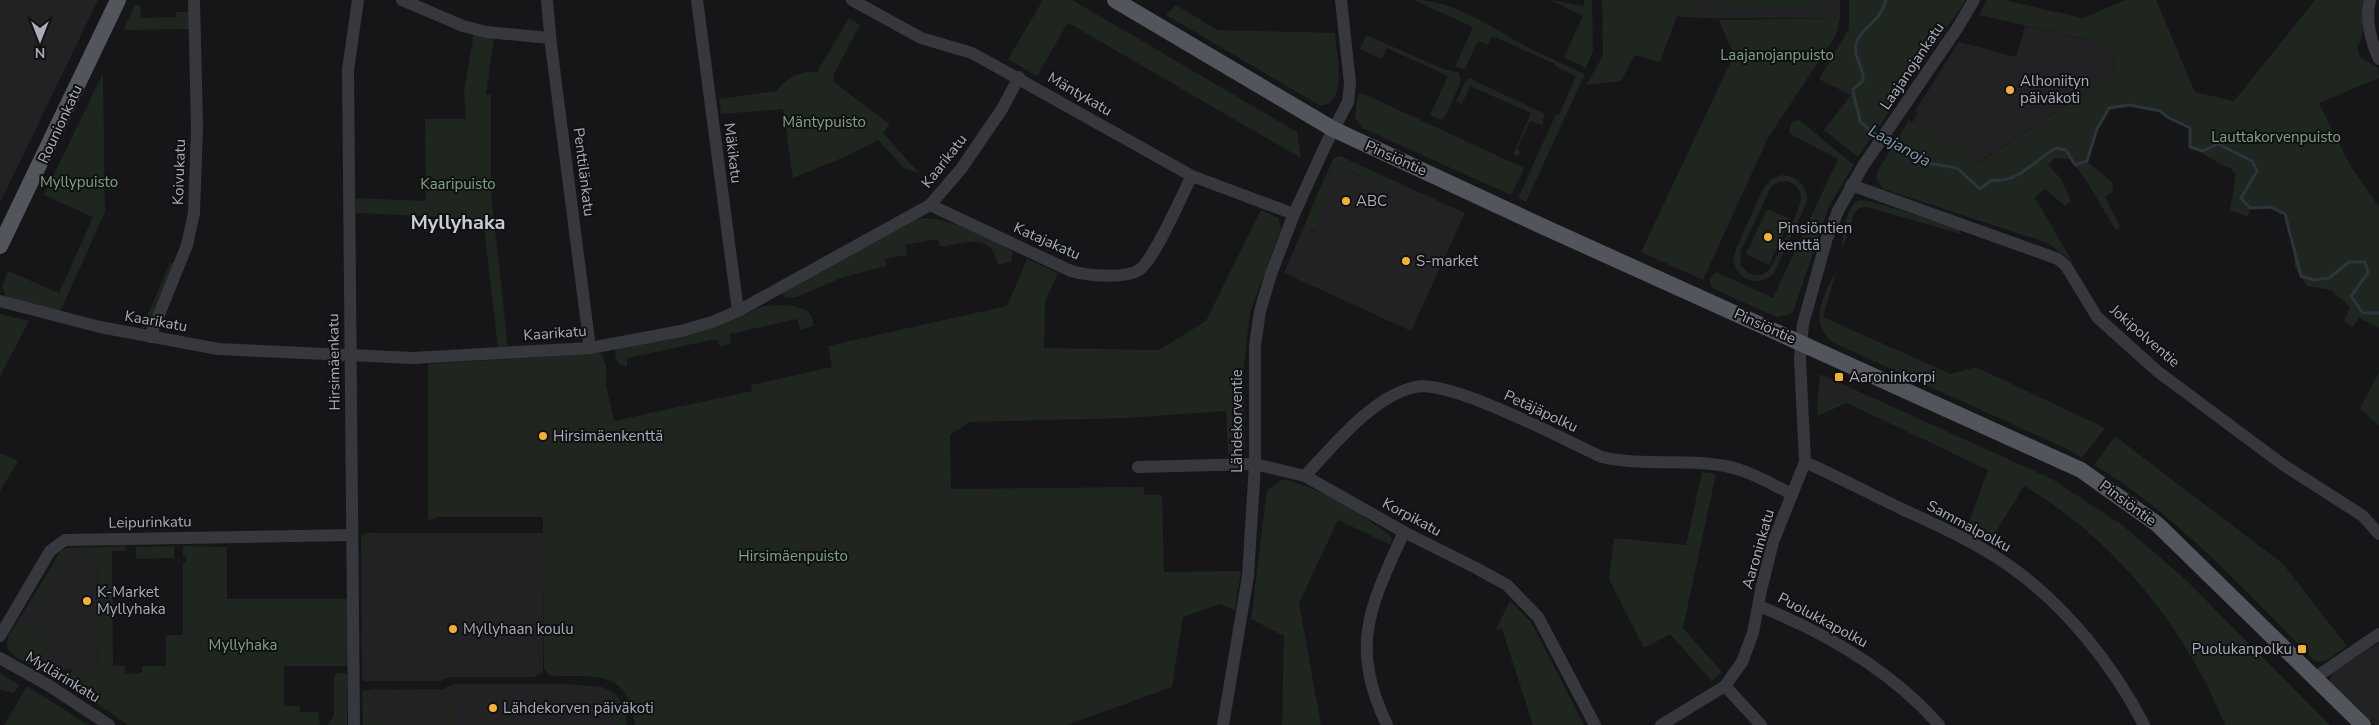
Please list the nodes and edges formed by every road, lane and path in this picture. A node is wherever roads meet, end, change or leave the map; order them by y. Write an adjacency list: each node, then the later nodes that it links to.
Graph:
1 (118, 0): 20 (main road, Rounionkatu)
2 (194, 0): 23 (street, Koivukatu)
3 (358, 0): 26 (street, Hirsimäenkatu)
4 (402, 0): 12 (street)
5 (547, 0): 12 (street, Penttilänkatu)
6 (697, 0): 22 (street, Mäkikatu)
7 (852, 0): 14 (street, Mäntykatu)
8 (1115, 0): 15 (main road, Pinsiöntie)
9 (1341, 0): 15 (street, Lähdekorventie)
10 (1974, 0): 17 (street, Laajanojankatu)
11 (2370, 0): 13 (street)
12 (550, 38): 25 (street, Penttilänkatu)
13 (2379, 59)
14 (1019, 77): 16 (street, Mäntykatu); 18 (street, Kaarikatu)
15 (1334, 129): 19 (street, Lähdekorventie); 24 (main road, Pinsiöntie)
16 (1192, 176): 18 (street, Katajakatu); 19 (street, Mäntykatu)
17 (1851, 185): 24 (street, Laajanojankatu); 33 (street, Jokipolventie)
18 (930, 205): 22 (street, Kaarikatu)
19 (1294, 214): 28 (street, Lähdekorventie)
20 (0, 246)
21 (0, 301): 23 (street, Kaarikatu)
22 (738, 311): 25 (street, Kaarikatu)
23 (150, 337): 26 (street, Kaarikatu)
24 (1802, 343): 27 (street, Aaroninkatu); 39 (main road, Pinsiöntie)
25 (590, 348): 26 (street, Kaarikatu)
26 (350, 356): 34 (street, Hirsimäenkatu)
27 (1805, 462): 31 (street, Aaroninkatu); 49 (street, Sammalpolku)
28 (1255, 464): 29 (street, Korpikatu); 30 (street, Korpikatu); 43 (street, Lähdekorventie)
29 (1138, 466)
30 (1305, 476): 31 (street, Petäjäpolku); 32 (street, Korpikatu)
31 (1792, 494): 35 (street, Aaroninkatu)
32 (1404, 532): 44 (street); 45 (street, Korpikatu)
33 (2379, 534)
34 (352, 535): 37 (street, Leipurinkatu); 42 (street, Hirsimäenkatu)
35 (1759, 606): 40 (street, Aaroninkatu); 48 (street, Puolukkapolku)
36 (2379, 634): 39 (street)
37 (0, 636)
38 (0, 658): 41 (street, Myllärinkatu)
39 (2316, 677): 50 (main road, Pinsiöntie)
40 (1725, 686): 46 (street, Aaroninkatu); 47 (street)
41 (109, 725)
42 (354, 725)
43 (1224, 725)
44 (1387, 725)
45 (1595, 725)
46 (1662, 725)
47 (1760, 725)
48 (1939, 725)
49 (2144, 725)
50 (2363, 725)

